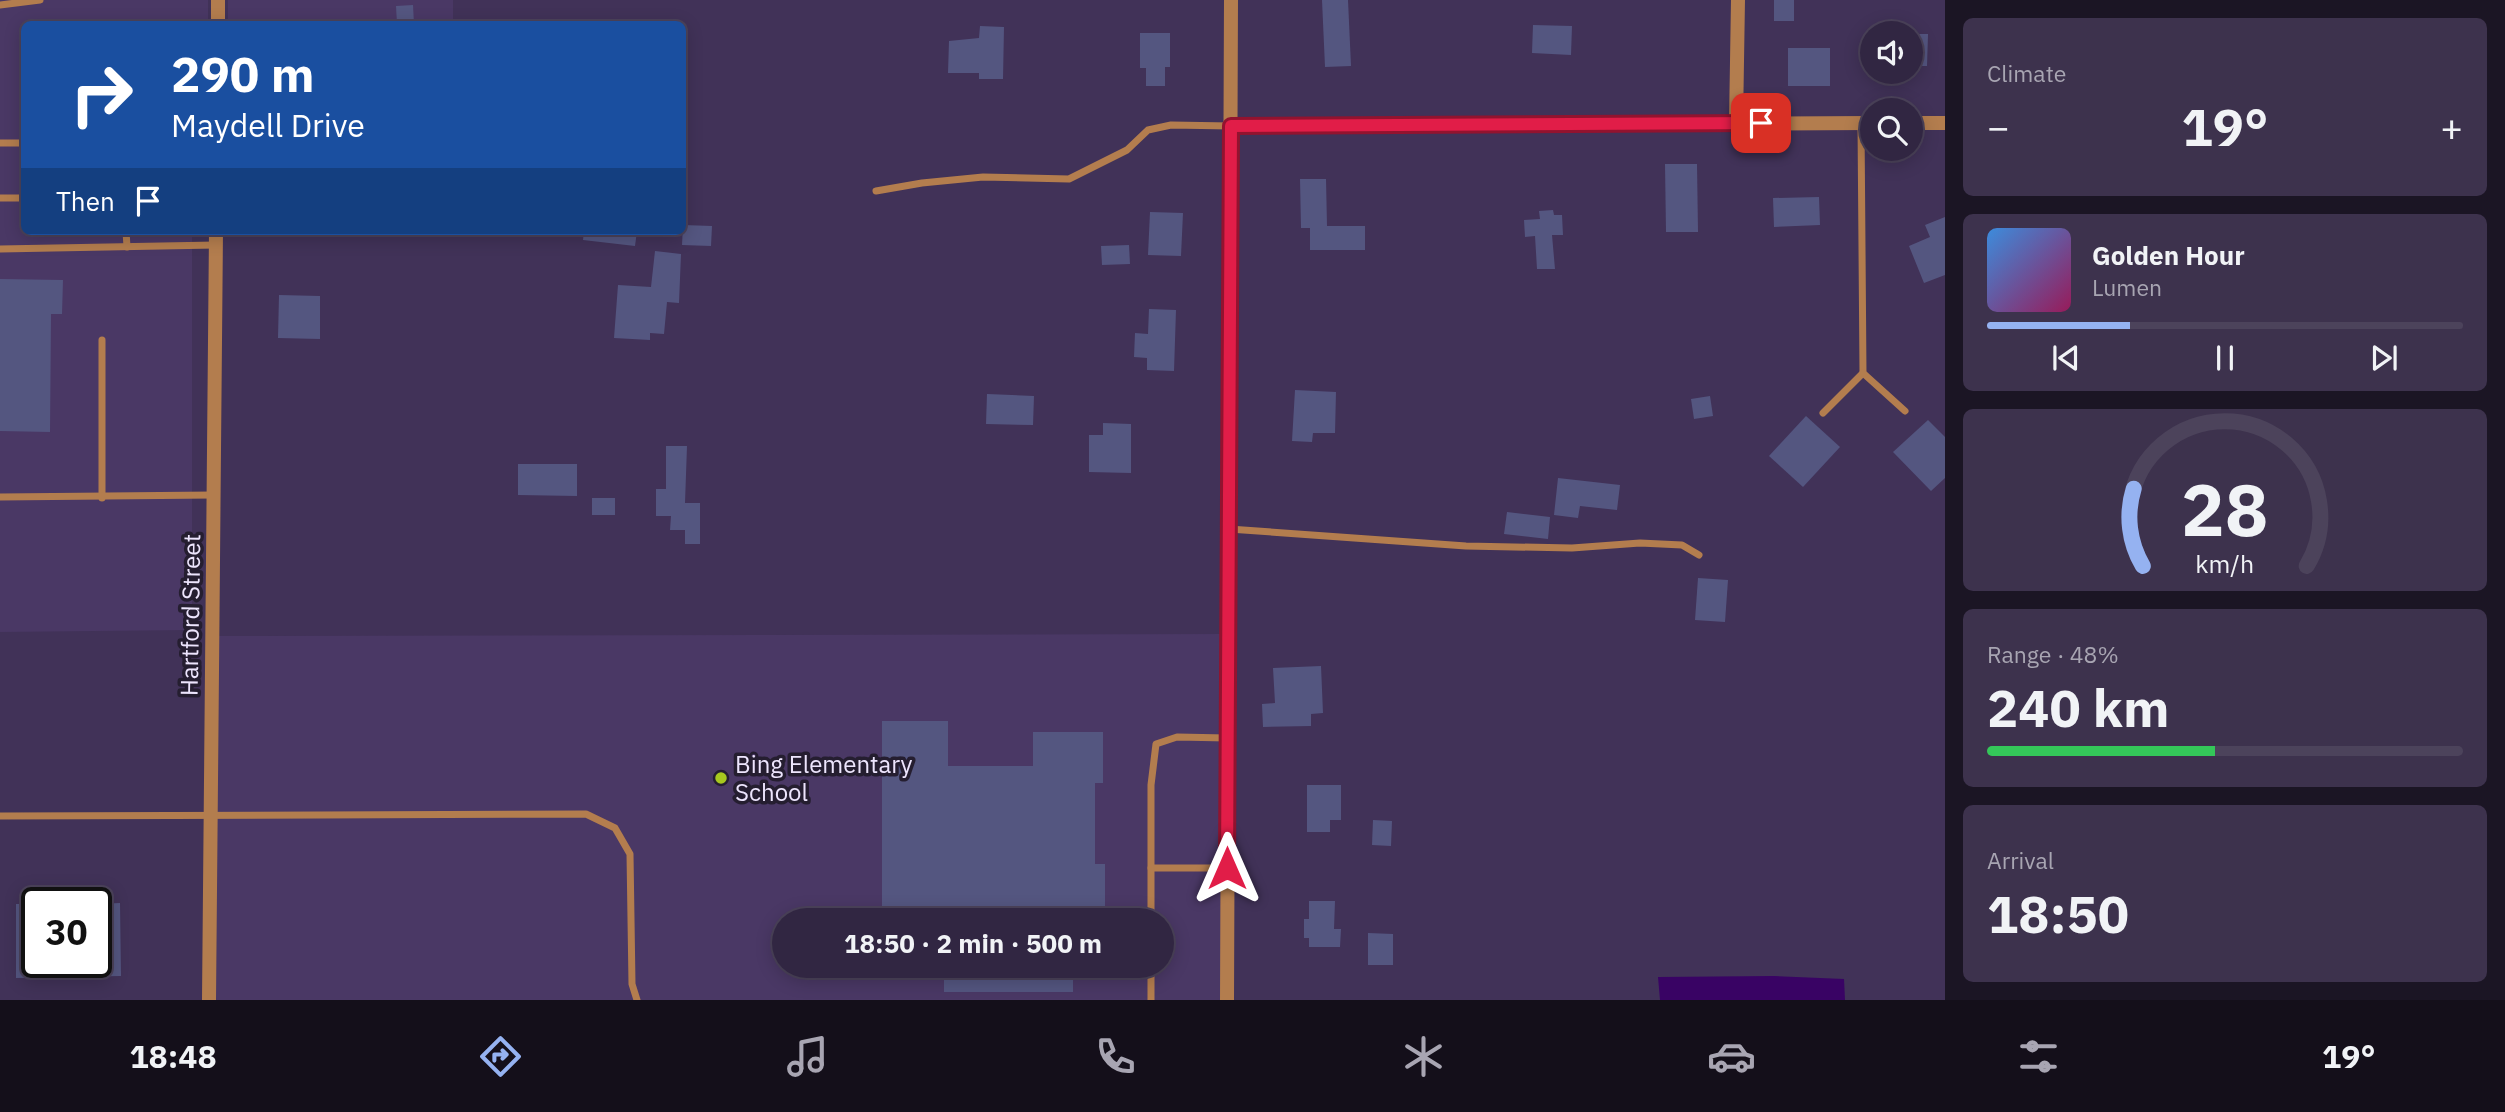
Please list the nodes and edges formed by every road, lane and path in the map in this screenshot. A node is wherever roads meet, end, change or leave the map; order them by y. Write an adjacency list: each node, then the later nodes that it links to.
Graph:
1 (40, 0): 5 (lane)
2 (218, 0): 6 (street)
3 (1231, 0): 11 (street)
4 (1738, 0): 7 (street)
5 (0, 5)
6 (218, 21)
7 (1736, 123): 8 (street); 11 (street)
8 (1860, 123)
9 (1923, 123): 10 (street)
10 (1945, 123)
11 (1231, 126): 15 (lane); 29 (street)
12 (0, 143): 13 (lane)
13 (21, 143)
14 (1866, 161): 23 (lane)
15 (876, 191)
16 (0, 198): 17 (lane)
17 (21, 198)
18 (126, 235): 20 (lane)
19 (216, 238): 20 (lane); 26 (street, Hartford Street)
20 (127, 247): 21 (lane)
21 (0, 249)
22 (102, 340): 28 (lane)
23 (1863, 373): 24 (lane); 25 (lane)
24 (1905, 411)
25 (1823, 413)
26 (214, 495): 28 (lane); 32 (street, Hartford Street)
27 (0, 497): 28 (lane)
28 (102, 498)
29 (1229, 529): 30 (lane); 31 (street)
30 (1699, 555)
31 (1228, 738): 34 (lane); 35 (street)
32 (211, 814): 33 (lane); 38 (street, Hartford Street); 39 (lane)
33 (0, 816)
34 (1151, 868): 35 (lane); 36 (lane)
35 (1227, 868): 41 (street)
36 (1151, 908)
37 (1151, 978): 40 (lane)
38 (209, 1000)
39 (637, 1000)
40 (1151, 1000)
41 (1227, 1000)

